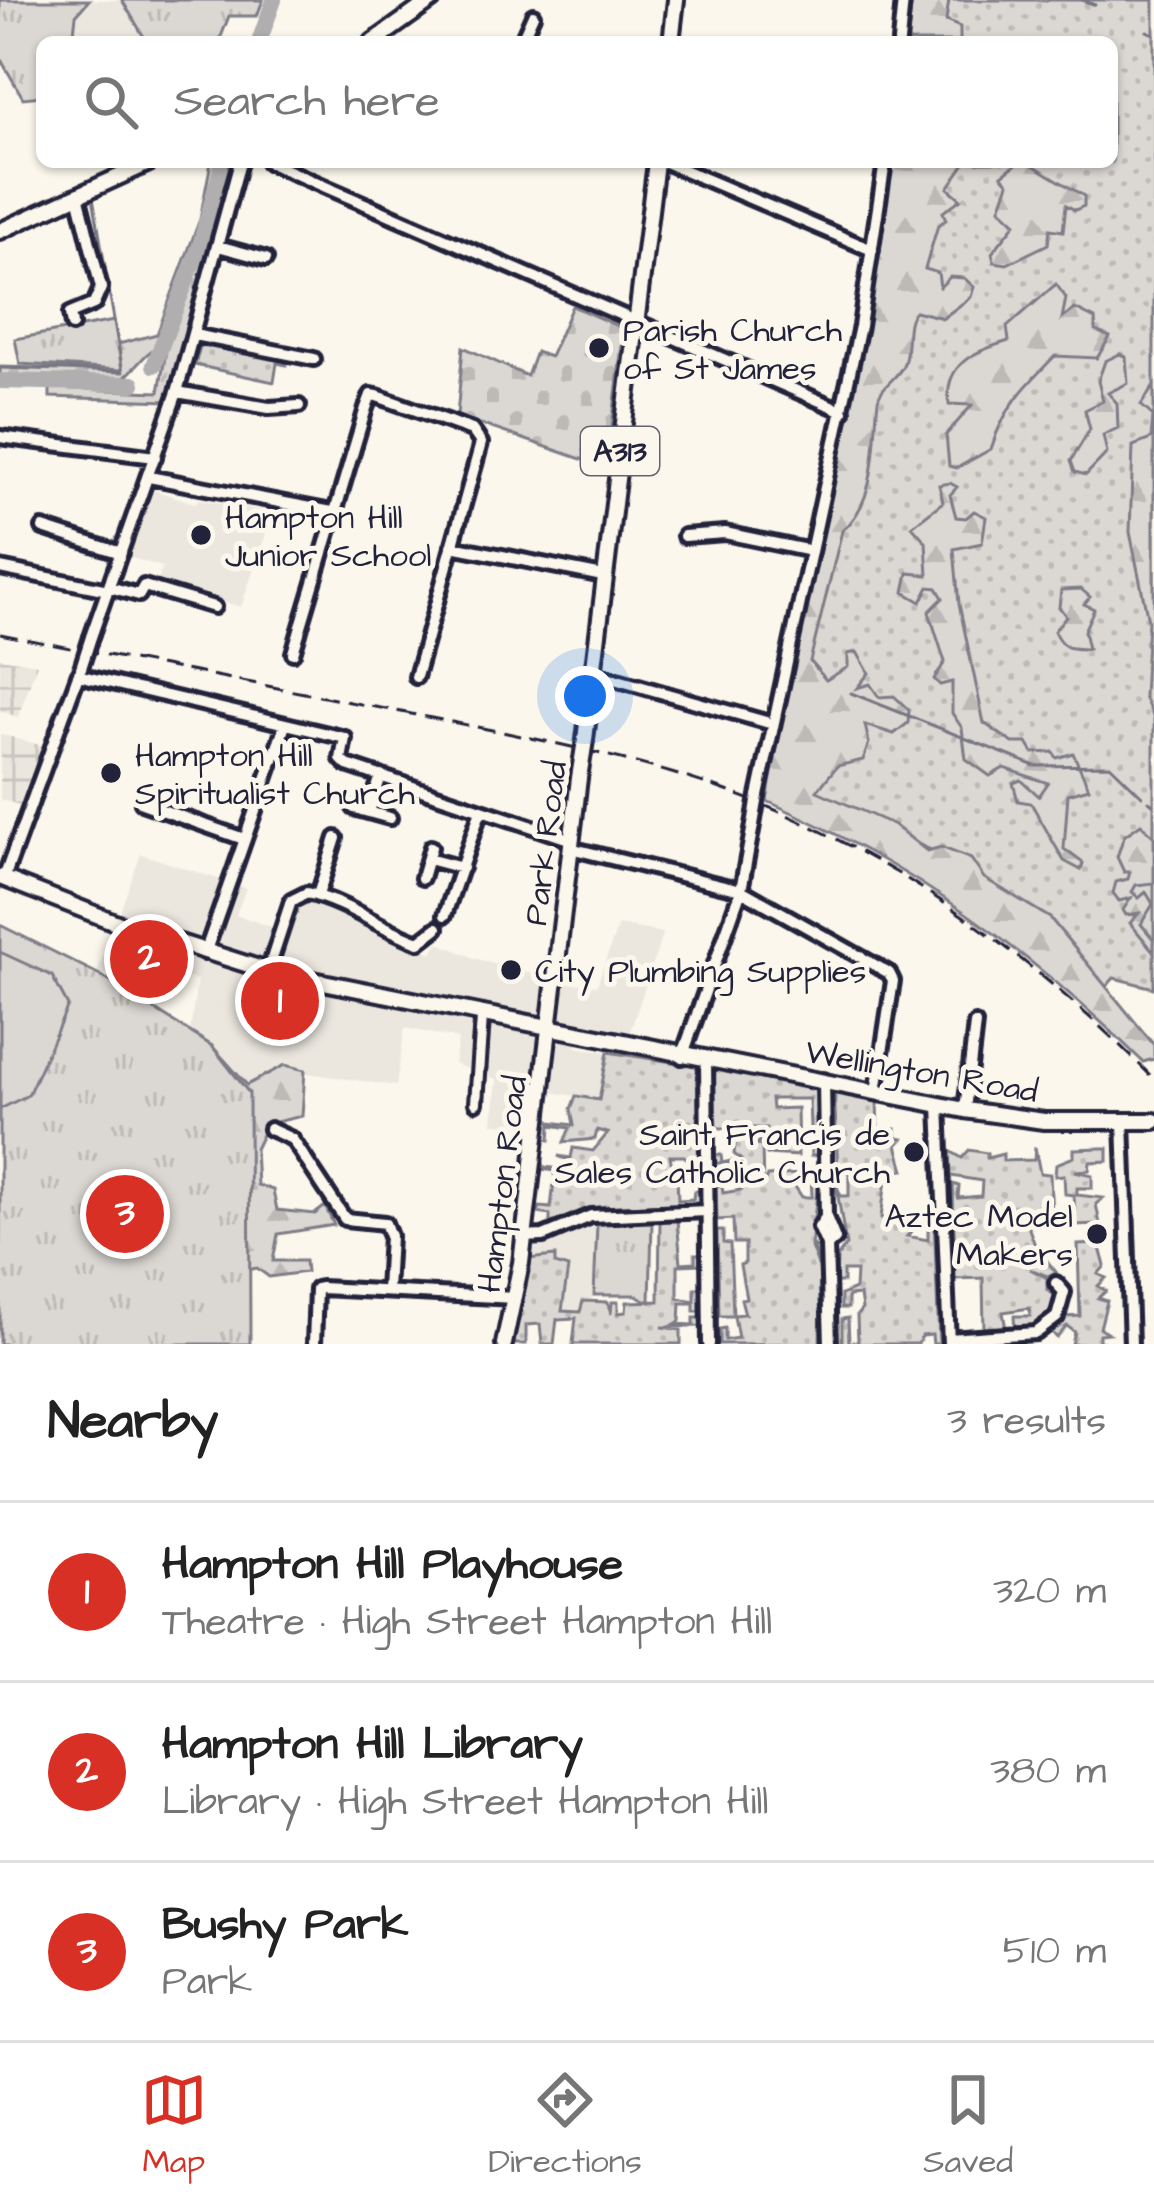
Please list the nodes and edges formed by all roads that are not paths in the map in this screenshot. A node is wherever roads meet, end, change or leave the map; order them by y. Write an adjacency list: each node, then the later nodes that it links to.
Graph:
1 (432, 0): 5 (main road)
2 (676, 0): 7 (main road)
3 (903, 0): 8 (street)
4 (533, 15): 6 (street)
5 (385, 36)
6 (524, 36)
7 (671, 36)
8 (900, 36)
9 (139, 168): 15 (main road)
10 (238, 168): 17 (street)
11 (282, 168): 21 (street)
12 (659, 168): 21 (main road, Park Road / A313)
13 (674, 168): 18 (street)
14 (884, 168): 18 (street)
15 (79, 199): 16 (main road); 20 (street)
16 (0, 231)
17 (218, 246): 19 (street); 22 (street)
18 (872, 250): 26 (street)
19 (266, 260)
20 (72, 325)
21 (637, 326): 26 (street); 37 (main road, Park Road / A313)
22 (194, 335): 23 (street); 24 (street)
23 (314, 359)
24 (178, 392): 25 (street); 28 (street)
25 (299, 406)
26 (843, 411): 34 (street)
27 (0, 437): 28 (street)
28 (155, 457): 29 (street)
29 (148, 477): 30 (street); 35 (street)
30 (332, 512): 33 (street); 40 (street)
31 (43, 528): 35 (street)
32 (684, 536): 34 (street)
33 (452, 546): 37 (street); 43 (street)
34 (811, 551): 44 (street)
35 (121, 553): 38 (street)
36 (0, 568): 38 (street)
37 (603, 576): 42 (main road, Park Road / A313)
38 (109, 589): 39 (street); 41 (street, bridge)
39 (214, 608)
40 (293, 652)
41 (80, 672): 45 (street); 56 (street)
42 (592, 673): 44 (street); 54 (main road, Park Road / A313, bridge)
43 (416, 677)
44 (773, 724): 58 (street, bridge)
45 (285, 725): 46 (street); 52 (street)
46 (381, 776): 49 (street); 50 (street)
47 (144, 796): 52 (street)
48 (354, 808): 50 (street)
49 (481, 809): 54 (street); 55 (street)
50 (369, 812): 51 (street)
51 (390, 818)
52 (244, 838): 62 (street)
53 (336, 838): 59 (street)
54 (571, 844): 58 (street); 66 (main road, Park Road / A313)
55 (461, 868): 57 (street); 60 (street)
56 (2, 877): 62 (main road, Wellington Road)
57 (422, 878)
58 (741, 890): 67 (street); 70 (street)
59 (318, 895): 61 (street); 63 (street)
60 (445, 915)
61 (437, 928)
62 (205, 953): 63 (main road, Wellington Road)
63 (268, 971): 64 (main road, Wellington Road)
64 (482, 1018): 66 (main road, Wellington Road); 71 (street)
65 (975, 1024): 73 (street)
66 (548, 1030): 67 (main road, Wellington Road); 78 (main road, Hampton Road / A313)
67 (682, 1057): 68 (main road, Wellington Road)
68 (706, 1061): 69 (main road, Wellington Road); 77 (street)
69 (824, 1080): 70 (main road, Wellington Road); 86 (street)
70 (876, 1092): 72 (main road, Wellington Road)
71 (476, 1103)
72 (939, 1105): 73 (main road, Wellington Road); 82 (street)
73 (964, 1110): 74 (main road, Wellington Road)
74 (1124, 1121): 75 (main road, Wellington Road); 87 (street)
75 (1154, 1121)
76 (270, 1129): 80 (street)
77 (707, 1210): 78 (street); 85 (street)
78 (523, 1238): 81 (main road, Hampton Road / A313)
79 (1057, 1283): 82 (street)
80 (387, 1290): 81 (street); 83 (street)
81 (515, 1298): 84 (main road, Hampton Road / A313)
82 (949, 1342)
83 (314, 1344)
84 (504, 1344)
85 (709, 1344)
86 (830, 1344)
87 (1131, 1344)

